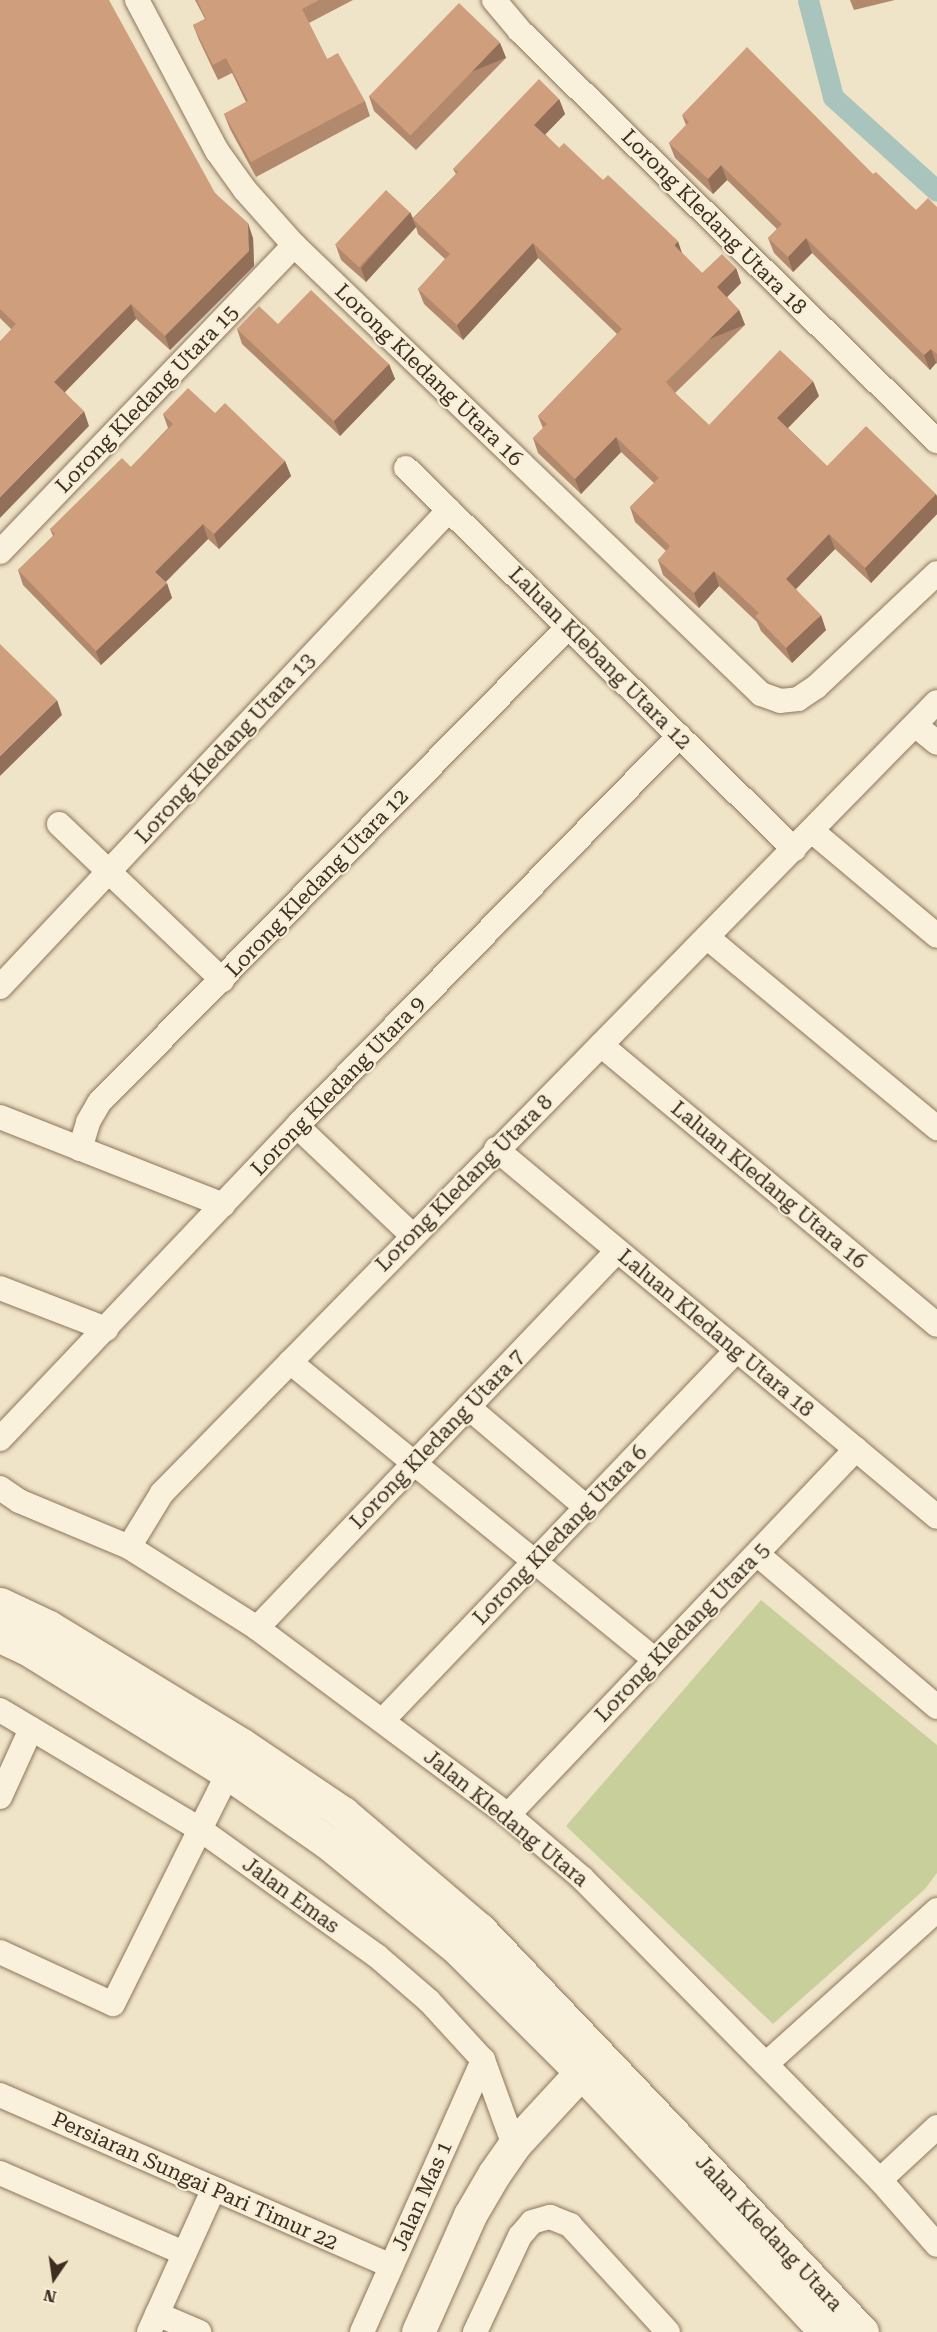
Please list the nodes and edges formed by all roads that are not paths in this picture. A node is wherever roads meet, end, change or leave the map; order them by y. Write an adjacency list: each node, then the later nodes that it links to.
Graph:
1 (137, 0): 3 (street, Lorong Kledang Utara 16)
2 (494, 0): 4 (street, Lorong Kledang Utara 18)
3 (294, 245): 7 (street, Lorong Kledang Utara 15); 8 (street, Lorong Kledang Utara 16)
4 (937, 441)
5 (406, 468): 6 (street, Laluan Klebang Utara 12)
6 (449, 510): 9 (street, Laluan Klebang Utara 12); 17 (street, Lorong Kledang Utara 13)
7 (0, 552)
8 (937, 573)
9 (568, 627): 12 (street, Laluan Klebang Utara 12); 20 (street, Lorong Kledang Utara 12)
10 (937, 702): 11 (street, Lorong Kledang Utara 8)
11 (915, 725): 13 (street); 15 (street, Lorong Kledang Utara 8)
12 (679, 736): 16 (street, Laluan Klebang Utara 12); 24 (street, Lorong Kledang Utara 9)
13 (937, 743)
14 (59, 824): 17 (street)
15 (812, 831): 16 (street, Lorong Kledang Utara 8); 18 (street)
16 (794, 849): 19 (street, Lorong Kledang Utara 8)
17 (109, 872): 20 (street); 21 (street, Lorong Kledang Utara 13)
18 (937, 936)
19 (708, 938): 22 (street, Lorong Kledang Utara 8); 25 (street)
20 (222, 980): 26 (street, Lorong Kledang Utara 12)
21 (0, 987)
22 (601, 1045): 27 (street, Lorong Kledang Utara 8); 32 (street, Laluan Kledang Utara 16)
23 (0, 1117): 26 (street)
24 (297, 1126): 28 (street, Lorong Kledang Utara 9); 29 (street)
25 (937, 1128)
26 (80, 1149): 28 (street)
27 (495, 1149): 29 (street, Lorong Kledang Utara 8); 30 (street, Laluan Kledang Utara 18)
28 (223, 1205): 33 (street, Lorong Kledang Utara 9)
29 (412, 1235): 35 (street, Lorong Kledang Utara 8)
30 (617, 1251): 34 (street, Laluan Kledang Utara 18); 36 (street, Lorong Kledang Utara 7)
31 (0, 1288): 33 (street)
32 (937, 1325)
33 (106, 1329): 37 (street, Lorong Kledang Utara 9)
34 (737, 1350): 38 (street, Laluan Kledang Utara 18); 41 (street, Lorong Kledang Utara 6)
35 (290, 1362): 39 (street); 43 (street, Lorong Kledang Utara 8)
36 (468, 1407): 39 (street, Lorong Kledang Utara 7); 41 (street)
37 (0, 1439)
38 (856, 1449): 42 (street, Laluan Kledang Utara 18); 44 (street, Lorong Kledang Utara 5)
39 (414, 1463): 45 (street); 47 (street, Lorong Kledang Utara 7)
40 (0, 1488): 43 (street, Jalan Kledang Utara)
41 (586, 1507): 45 (street, Lorong Kledang Utara 6)
42 (937, 1517)
43 (129, 1547): 47 (street, Jalan Kledang Utara)
44 (757, 1554): 49 (street, Lorong Kledang Utara 5); 50 (street)
45 (534, 1561): 49 (street); 52 (street, Lorong Kledang Utara 6)
46 (0, 1604): 61 (main road, Jalan Kledang Utara)
47 (257, 1628): 52 (street, Jalan Kledang Utara)
48 (0, 1636): 54 (main road, Jalan Kledang Utara)
49 (656, 1660): 56 (street, Lorong Kledang Utara 5)
50 (937, 1707)
51 (0, 1710): 53 (street, Jalan Emas)
52 (383, 1720): 56 (street, Jalan Kledang Utara)
53 (31, 1730): 55 (street); 57 (street, Jalan Emas)
54 (228, 1773): 57 (street); 61 (main road, Jalan Kledang Utara)
55 (0, 1797)
56 (508, 1815): 62 (street, Jalan Kledang Utara)
57 (201, 1830): 59 (street); 60 (street, Jalan Emas)
58 (937, 1910): 62 (street)
59 (0, 1952)
60 (483, 2060): 65 (street, Jalan Emas); 71 (street, Jalan Mas 1)
61 (590, 2063): 65 (main road); 78 (main road, Jalan Kledang Utara); 79 (main road, Jalan Kledang Utara)
62 (766, 2064): 67 (street, Jalan Kledang Utara)
63 (0, 2095): 68 (street, Persiaran Sungai Pari Timur 22)
64 (937, 2127): 67 (street)
65 (514, 2145): 75 (main road)
66 (0, 2173): 70 (street)
67 (880, 2180): 69 (street, Jalan Kledang Utara)
68 (213, 2190): 70 (street); 71 (street, Persiaran Sungai Pari Timur 22)
69 (937, 2245)
70 (184, 2253): 72 (street)
71 (391, 2266): 74 (street, Jalan Mas 1)
72 (153, 2323): 73 (street)
73 (199, 2332)
74 (362, 2332)
75 (418, 2332)
76 (475, 2332): 77 (street)
77 (668, 2332)
78 (826, 2332)
79 (862, 2332)

